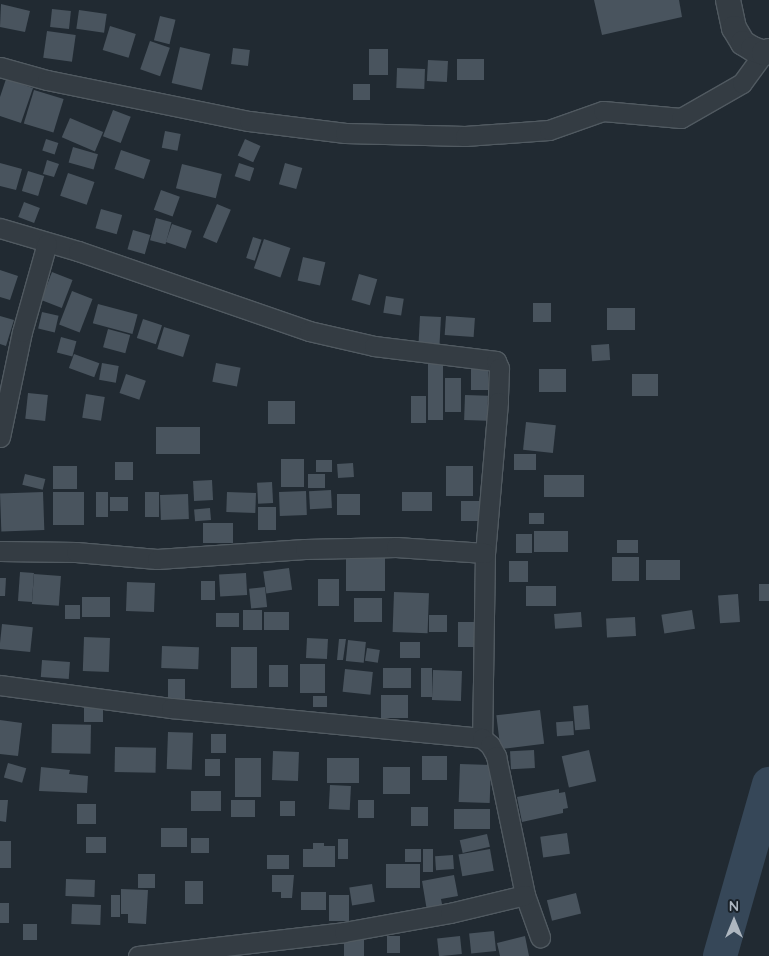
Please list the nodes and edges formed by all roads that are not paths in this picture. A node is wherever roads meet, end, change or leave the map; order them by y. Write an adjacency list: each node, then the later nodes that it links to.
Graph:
1 (728, 0): 2 (street)
2 (766, 52): 3 (street)
3 (0, 67)
4 (0, 228): 5 (street)
5 (47, 243): 6 (street); 8 (street)
6 (0, 437)
7 (0, 551): 8 (street)
8 (485, 553): 10 (street)
9 (0, 685): 10 (street)
10 (482, 738): 11 (street)
11 (525, 895): 12 (street); 13 (street)
12 (540, 937)
13 (138, 956)

